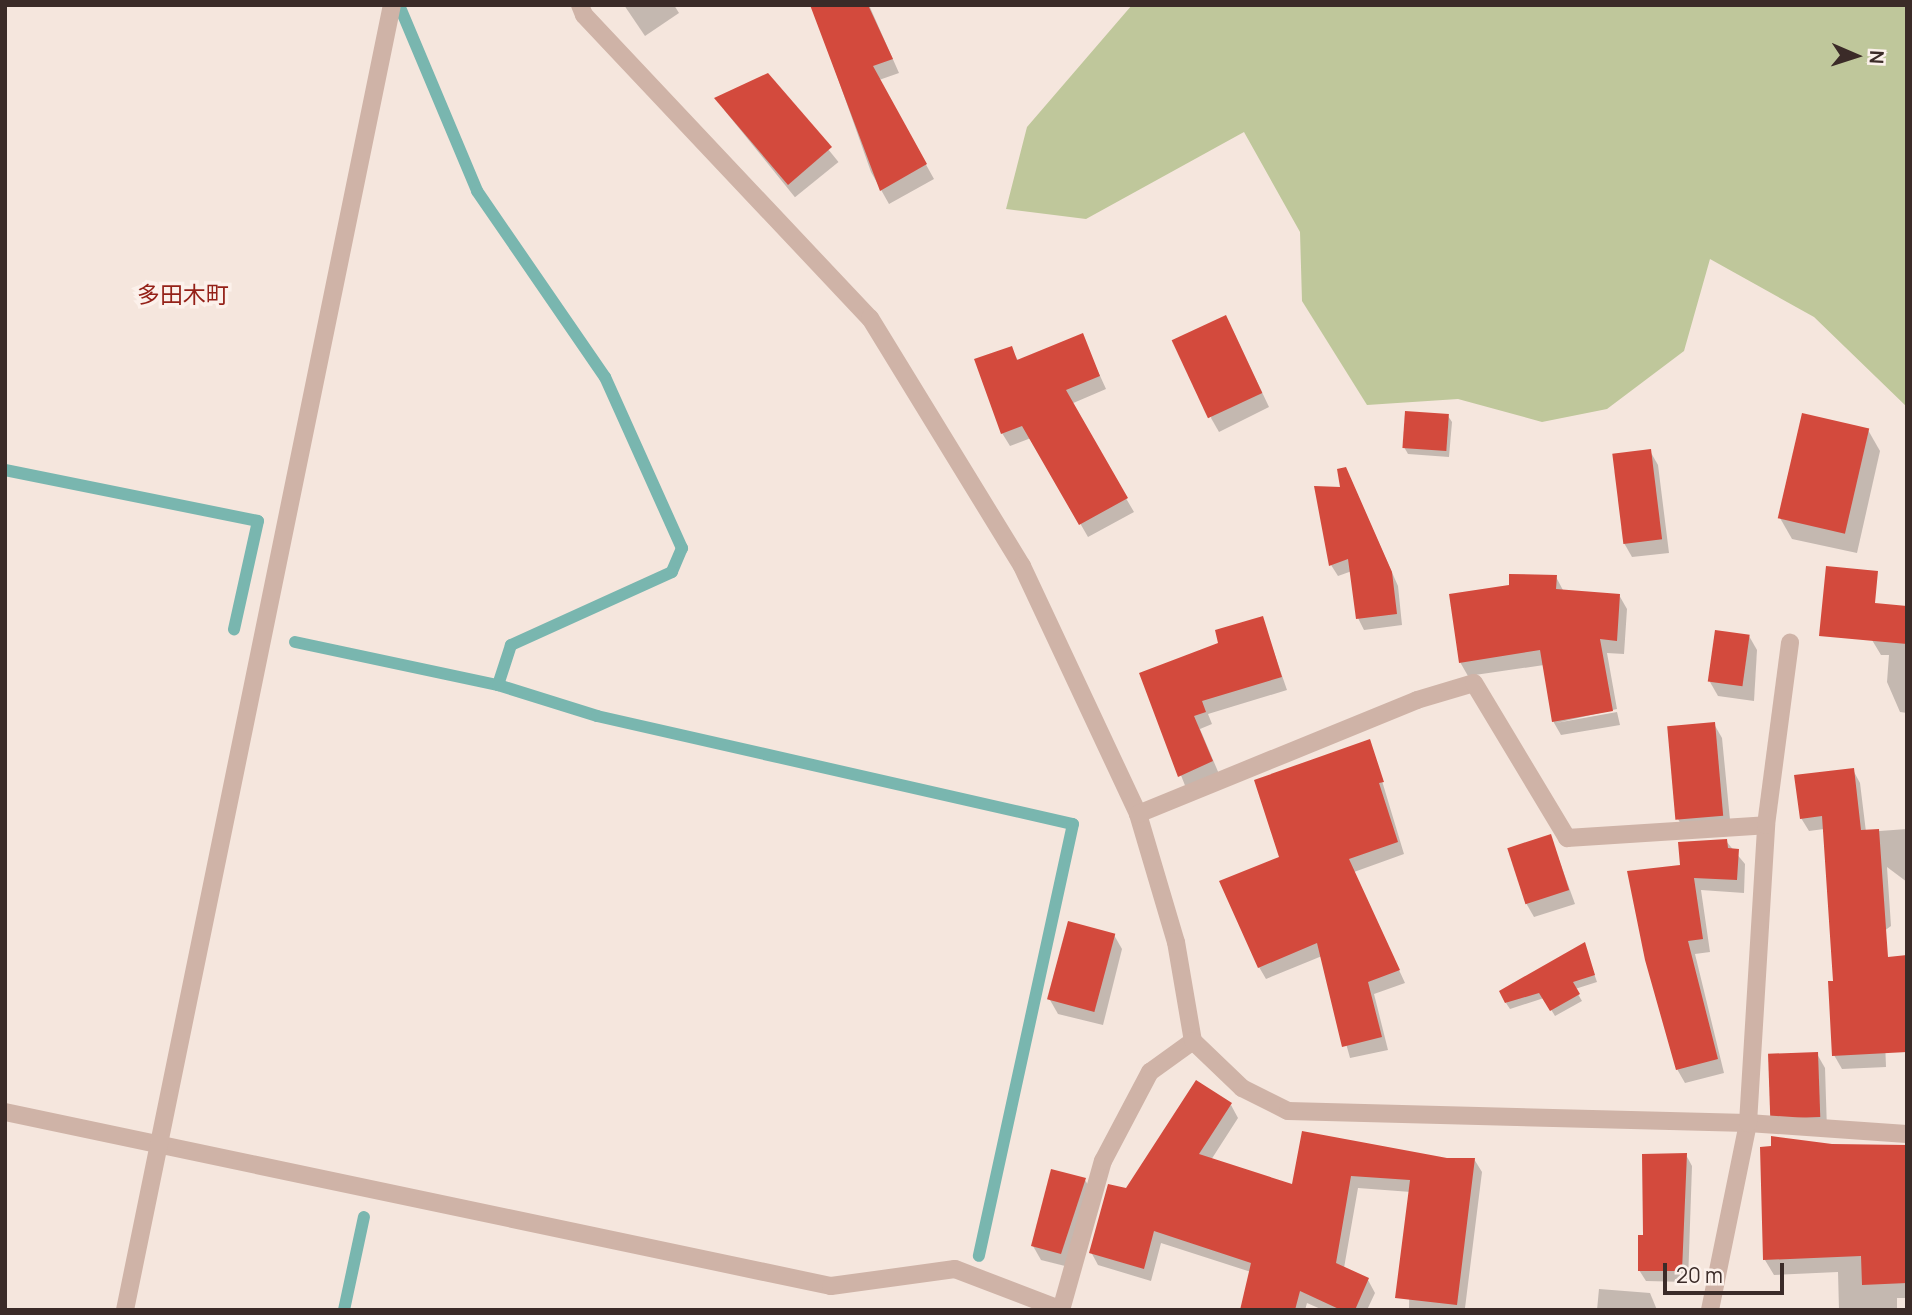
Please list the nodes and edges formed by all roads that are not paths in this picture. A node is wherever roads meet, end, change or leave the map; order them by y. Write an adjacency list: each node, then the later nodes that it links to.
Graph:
1 (392, 5): 10 (street)
2 (580, 5): 4 (street)
3 (1790, 643): 5 (street)
4 (1138, 814): 5 (street); 6 (street)
5 (1766, 825): 8 (street)
6 (1193, 1041): 8 (street); 12 (street)
7 (5, 1112): 10 (street)
8 (1748, 1123): 9 (street); 13 (street)
9 (1907, 1134)
10 (160, 1143): 11 (street); 12 (street)
11 (125, 1310)
12 (1062, 1310)
13 (1710, 1310)

